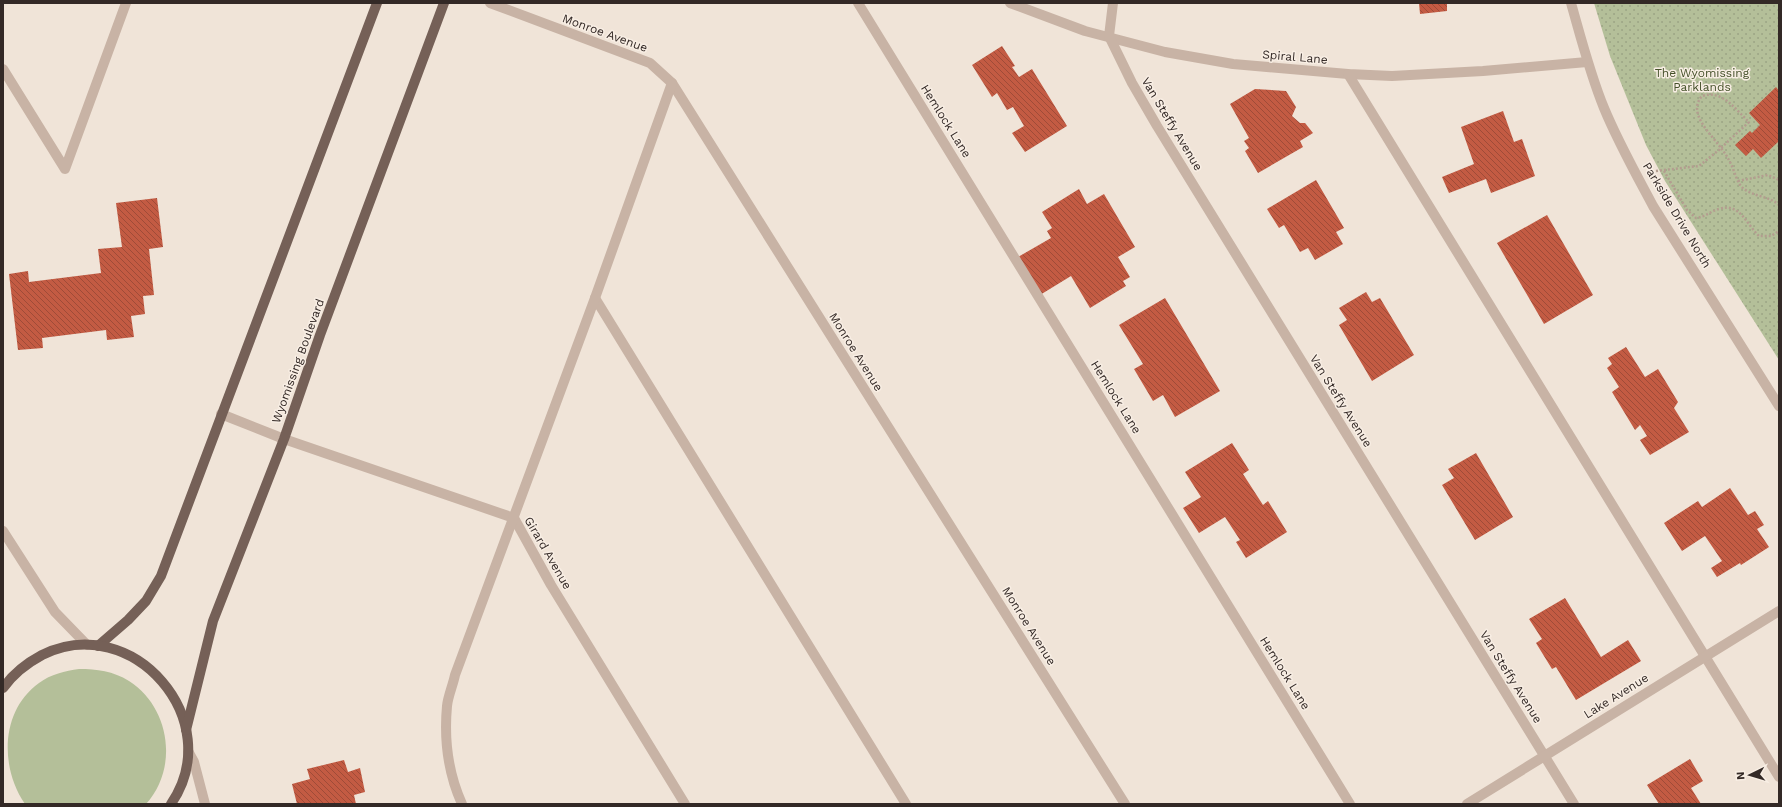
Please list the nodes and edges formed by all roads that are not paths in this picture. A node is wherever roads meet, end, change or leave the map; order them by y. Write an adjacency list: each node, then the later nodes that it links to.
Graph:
1 (126, 3): 11 (street)
2 (377, 3): 16 (main road)
3 (444, 3): 17 (main road, Wyomissing Boulevard)
4 (490, 3): 13 (street, Monroe Avenue)
5 (858, 3): 35 (street, Hemlock Lane)
6 (1010, 3): 9 (street, Spiral Lane)
7 (1113, 3): 9 (street)
8 (1571, 3): 10 (street, Parkside Drive North)
9 (1109, 36): 12 (street, Spiral Lane); 27 (street, Van Steffy Avenue)
10 (1587, 62): 12 (street, Spiral Lane); 15 (street, Parkside Drive North)
11 (3, 69)
12 (1348, 74): 23 (street)
13 (672, 83): 14 (street); 34 (street, Monroe Avenue)
14 (595, 298): 18 (street); 33 (street)
15 (1779, 406)
16 (221, 414): 17 (street, Girard Avenue); 22 (main road)
17 (284, 439): 18 (street, Girard Avenue); 25 (main road, Wyomissing Boulevard)
18 (514, 518): 31 (street); 32 (street, Girard Avenue)
19 (3, 532): 21 (street)
20 (1779, 611): 23 (street, Lake Avenue)
21 (87, 646): 22 (main road); 24 (main road)
22 (98, 646): 25 (main road)
23 (1706, 656): 27 (street, Lake Avenue); 28 (street)
24 (3, 688)
25 (186, 730): 26 (main road)
26 (188, 751): 29 (main road); 30 (street)
27 (1544, 756): 36 (street, Lake Avenue); 37 (street, Van Steffy Avenue)
28 (1779, 777)
29 (171, 804)
30 (205, 804)
31 (462, 804)
32 (685, 804)
33 (906, 804)
34 (1126, 804)
35 (1350, 804)
36 (1467, 804)
37 (1574, 804)

